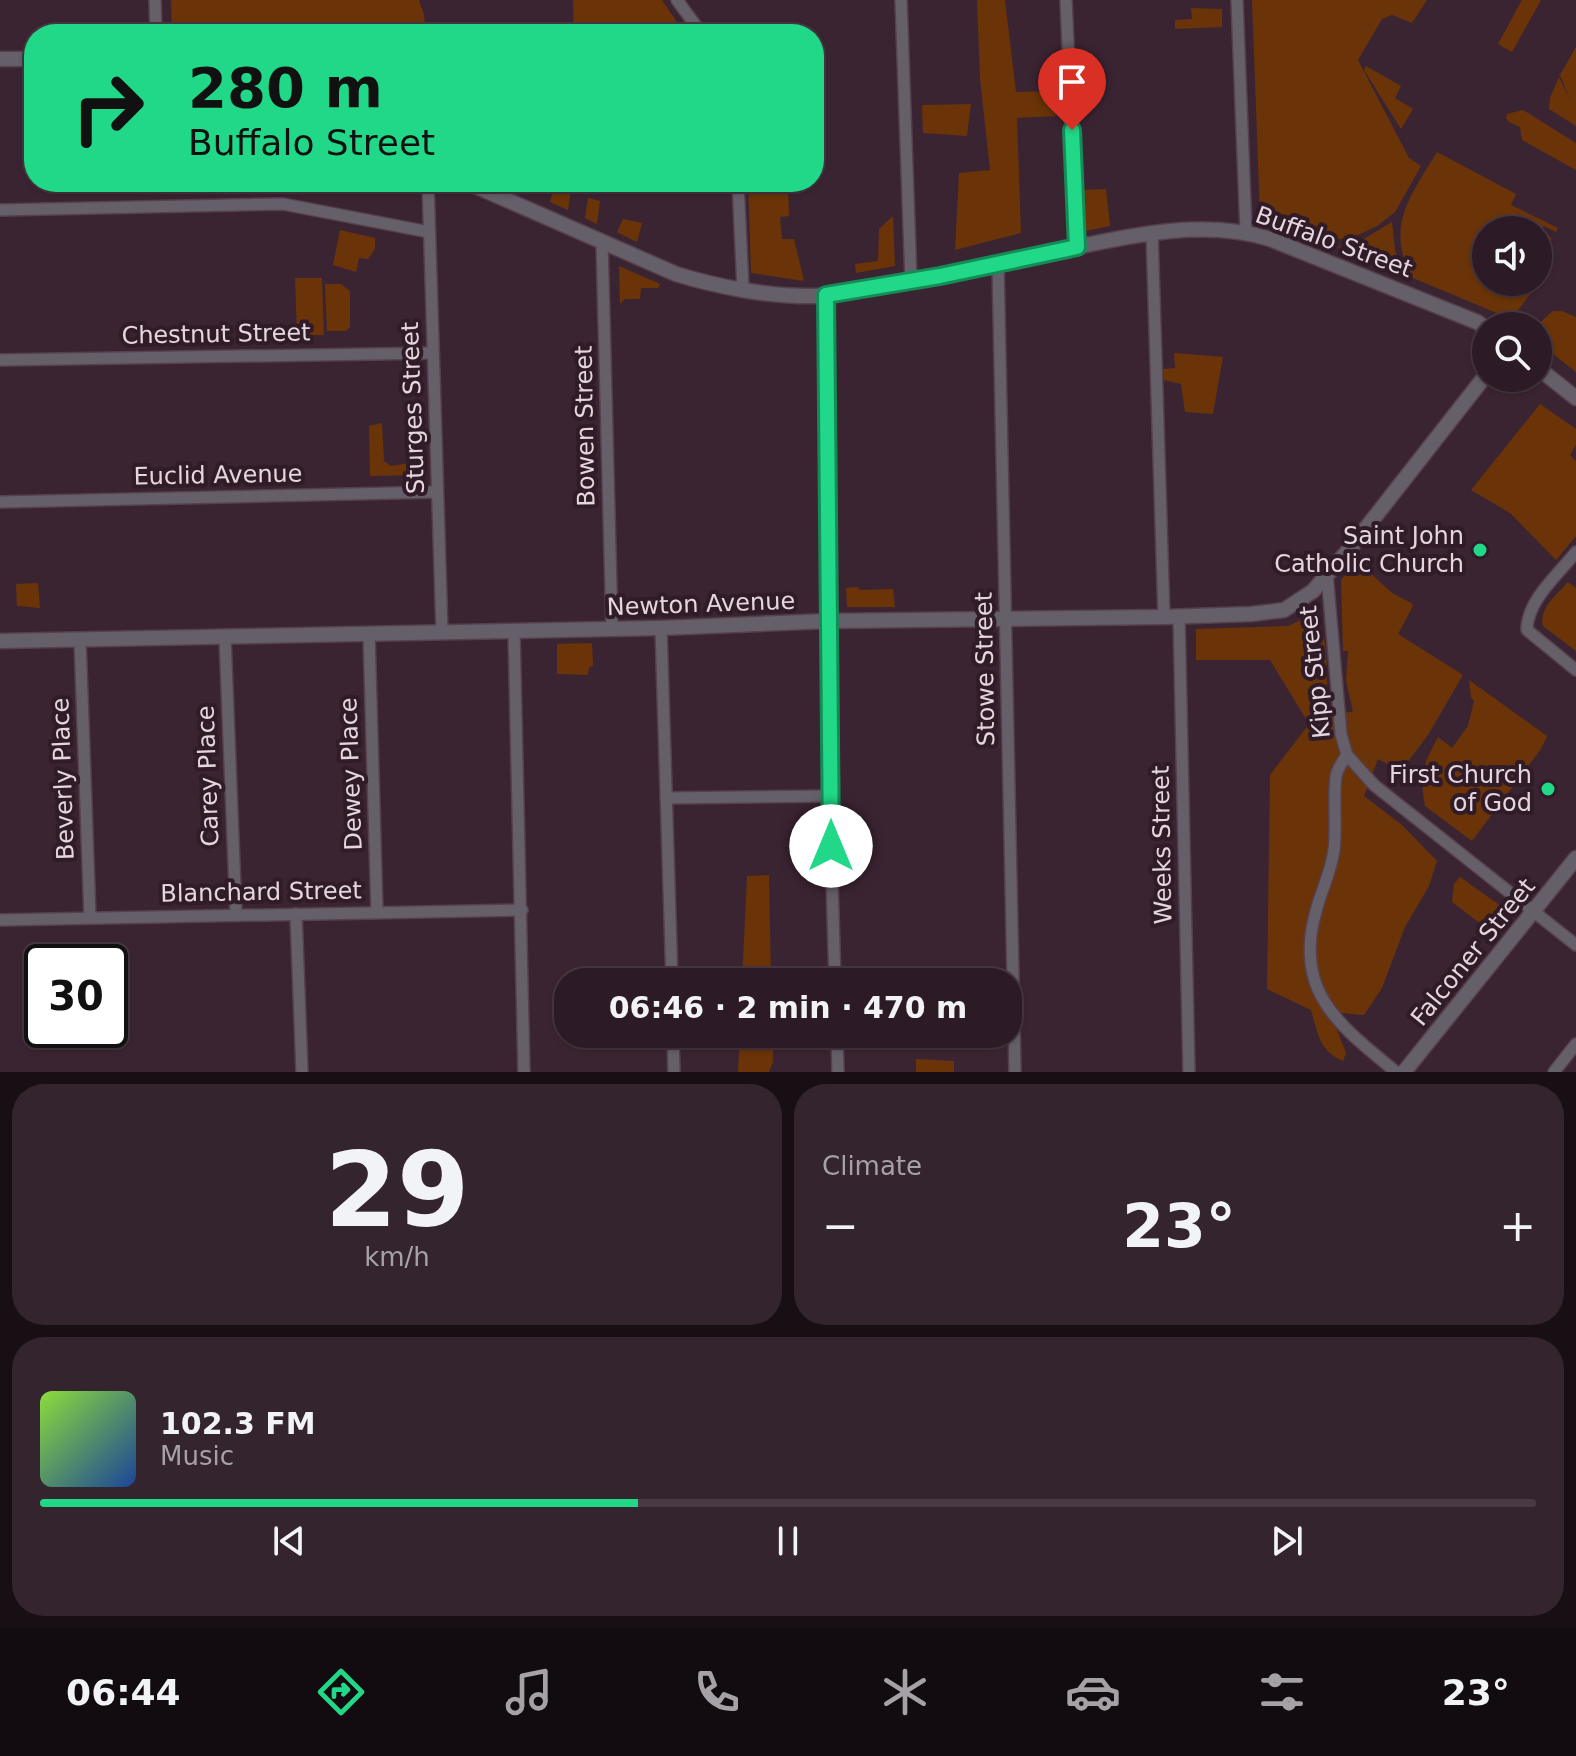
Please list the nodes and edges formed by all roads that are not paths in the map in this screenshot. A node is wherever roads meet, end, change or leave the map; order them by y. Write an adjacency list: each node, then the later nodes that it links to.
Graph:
1 (155, 0): 6 (street)
2 (677, 0): 7 (street)
3 (901, 0): 20 (street)
4 (1066, 0): 18 (street)
5 (1237, 0): 14 (street)
6 (156, 24)
7 (695, 24)
8 (0, 59): 9 (street)
9 (24, 59)
10 (428, 192): 15 (street, Sturges Street)
11 (489, 192): 17 (street, Buffalo Street)
12 (738, 192): 21 (street)
13 (0, 210): 15 (street)
14 (1246, 231): 16 (street, Buffalo Street); 23 (street, Buffalo Street)
15 (429, 232): 24 (street, Sturges Street)
16 (1152, 233): 18 (street, Buffalo Street); 33 (street, Weeks Street)
17 (602, 242): 21 (street, Buffalo Street); 37 (street, Bowen Street)
18 (1077, 247): 19 (street, Buffalo Street)
19 (998, 265): 20 (street, Buffalo Street); 34 (street, Stowe Street)
20 (911, 281): 22 (street, Buffalo Street)
21 (743, 289): 22 (street, Buffalo Street)
22 (826, 295): 35 (street)
23 (1472, 320)
24 (433, 353): 25 (street, Chestnut Street); 29 (street, Sturges Street)
25 (0, 360)
26 (1552, 379): 28 (street)
27 (1472, 392): 32 (street, Newton Avenue)
28 (1576, 398)
29 (437, 492): 30 (street, Euclid Avenue); 39 (street, Sturges Street)
30 (0, 502)
31 (1576, 552): 44 (street)
32 (1327, 574): 33 (street, Newton Avenue); 45 (street, Kipp Street)
33 (1171, 616): 34 (street, Newton Avenue); 68 (street, Weeks Street)
34 (1007, 618): 35 (street, Newton Avenue); 67 (street, Stowe Street)
35 (829, 621): 36 (street, Newton Avenue); 46 (street)
36 (661, 628): 37 (street, Newton Avenue); 47 (street)
37 (612, 629): 38 (street, Newton Avenue)
38 (514, 631): 39 (street, Newton Avenue); 49 (street)
39 (442, 632): 40 (street, Newton Avenue)
40 (369, 634): 41 (street, Newton Avenue); 50 (street, Dewey Place)
41 (225, 637): 42 (street, Newton Avenue); 52 (street, Carey Place)
42 (80, 640): 43 (street, Newton Avenue); 54 (street, Beverly Place)
43 (0, 641)
44 (1576, 670)
45 (1347, 755): 51 (street, Kipp Street); 69 (street)
46 (831, 796): 47 (street); 58 (street)
47 (666, 798): 57 (street)
48 (1576, 858): 51 (street, Falconer Street)
49 (522, 910): 50 (street, Blanchard Street); 63 (street)
50 (377, 912): 53 (street, Blanchard Street)
51 (1534, 912): 56 (street, Kipp Street); 70 (street, Falconer Street)
52 (236, 914): 53 (street, Blanchard Street); 54 (street, Blanchard Street)
53 (296, 914): 62 (street)
54 (90, 917): 55 (street, Blanchard Street)
55 (0, 920)
56 (1576, 945)
57 (672, 968)
58 (835, 968)
59 (1576, 1044): 71 (street)
60 (673, 1048): 65 (street)
61 (837, 1048): 66 (street)
62 (302, 1072)
63 (524, 1072)
64 (660, 1072): 65 (street)
65 (674, 1072)
66 (838, 1072)
67 (1015, 1072)
68 (1189, 1072)
69 (1396, 1072)
70 (1404, 1072)
71 (1554, 1072)

